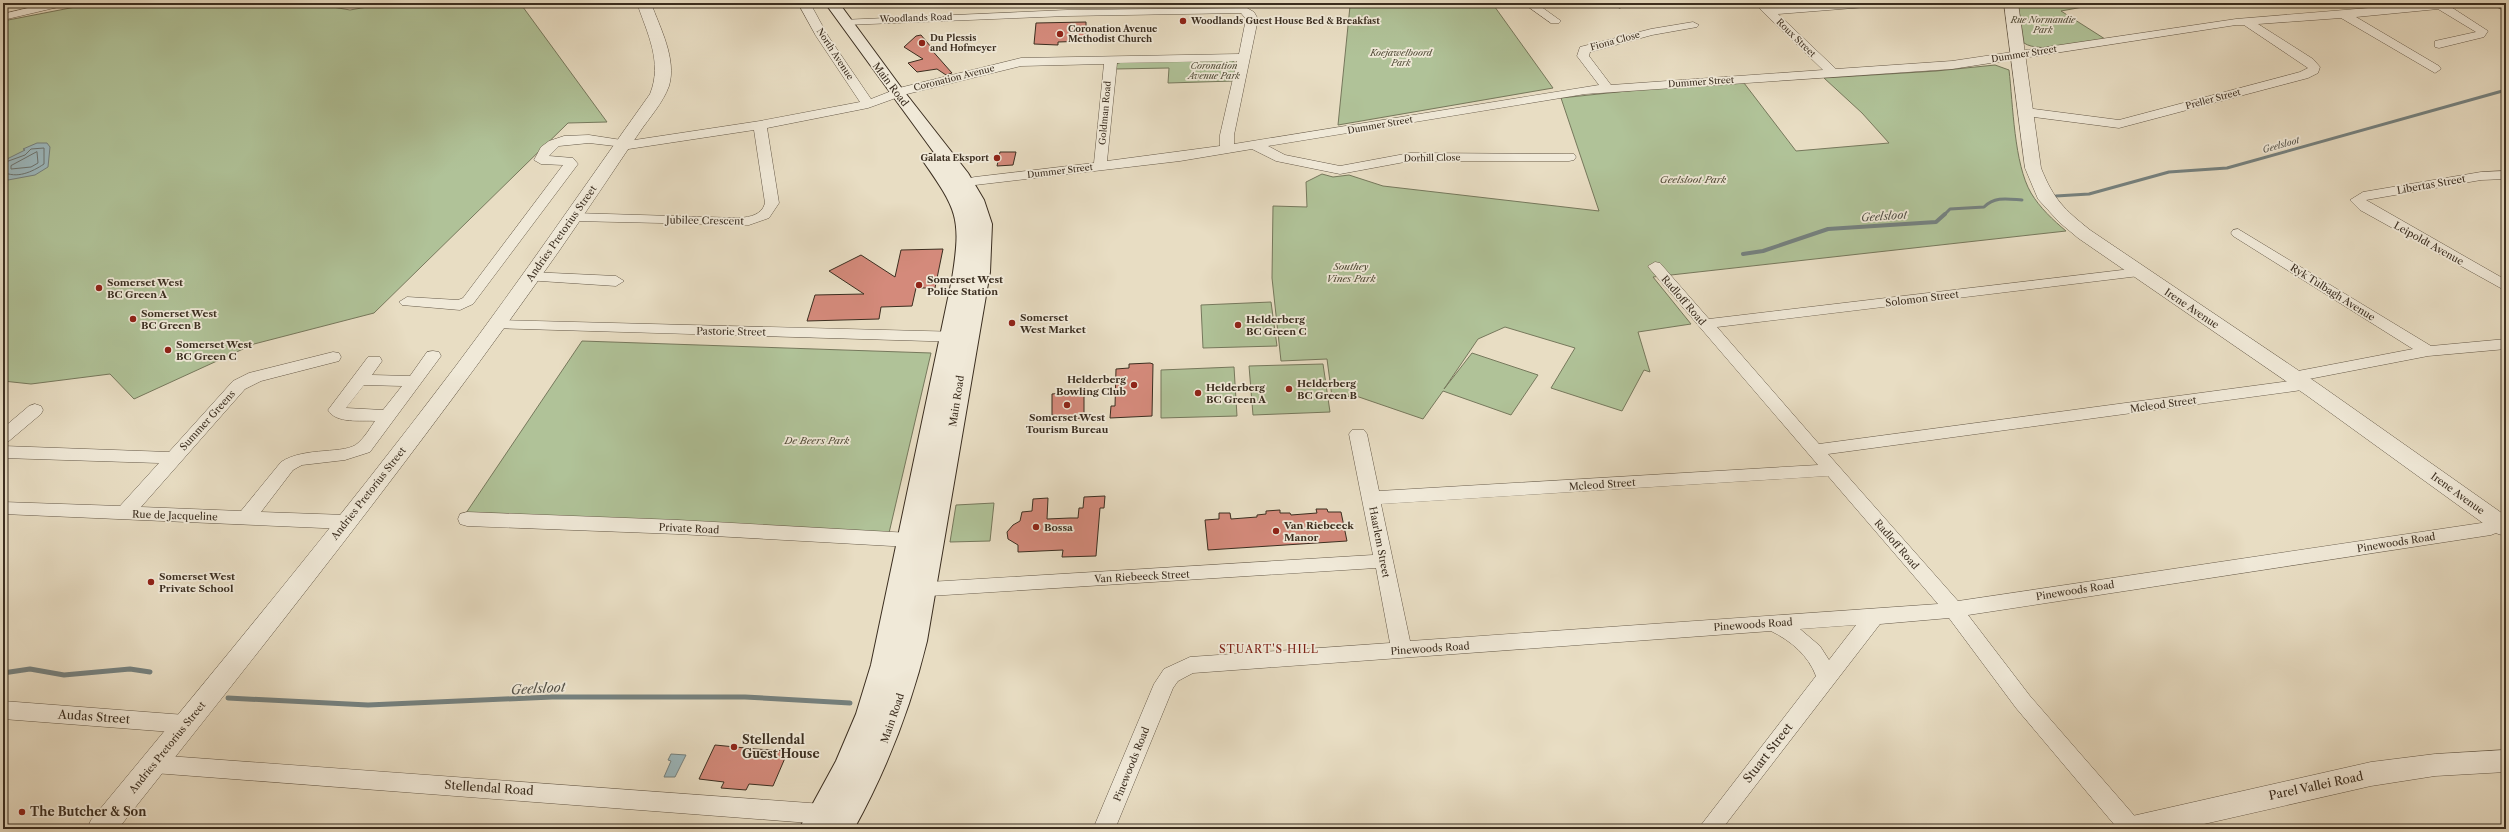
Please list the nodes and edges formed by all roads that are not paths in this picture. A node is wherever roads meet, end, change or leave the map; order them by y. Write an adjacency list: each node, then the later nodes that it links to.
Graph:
1 (63, 3): 22 (street)
2 (644, 3): 39 (street, Andries Pretorius Street)
3 (804, 3): 35 (street, North Avenue)
4 (820, 3): 34 (main road, Main Road)
5 (832, 3): 25 (main road, Main Road)
6 (1156, 3): 20 (street)
7 (1529, 3): 23 (street)
8 (1879, 3): 15 (street)
9 (2011, 3): 28 (street, Irene Avenue)
10 (2388, 3): 19 (street)
11 (2456, 3): 13 (street, Dummer Street)
12 (2496, 3): 17 (street)
13 (2440, 5): 19 (street, Dummer Street); 27 (street)
14 (1166, 7): 18 (street, Woodlands Road); 20 (street, Woodlands Road)
15 (1765, 7): 32 (street, Roux Street)
16 (1074, 8): 20 (street, Woodlands Road); 25 (street, Woodlands Road)
17 (2506, 8)
18 (1246, 9): 29 (street)
19 (2400, 10): 21 (street, Dummer Street)
20 (1127, 12)
21 (2343, 14): 24 (street, Dummer Street); 31 (street)
22 (3, 17)
23 (1555, 21)
24 (2246, 21): 28 (street, Dummer Street); 36 (street, Preller Street)
25 (845, 22): 34 (main road, Main Road)
26 (1693, 25): 33 (street, Fiona Close)
27 (2439, 44)
28 (2018, 55): 32 (street, Dummer Street); 36 (street, Irene Avenue)
29 (1245, 57): 30 (street, Coronation Avenue); 40 (street)
30 (1111, 59): 34 (street, Coronation Avenue); 42 (street, Goldman Road)
31 (2435, 69)
32 (1832, 72): 33 (street, Dummer Street)
33 (1607, 88): 38 (street, Dummer Street)
34 (892, 95): 35 (street, Coronation Avenue); 45 (main road, Main Road)
35 (868, 104): 37 (street, Coronation Avenue)
36 (2026, 112): 50 (street, Irene Avenue)
37 (760, 125): 39 (street, Coronation Avenue); 47 (street, Jubilee Crescent)
38 (1254, 145): 40 (street, Dummer Street); 41 (street, Dorhill Close)
39 (621, 146): 47 (street, Andries Pretorius Street); 54 (street, Coronation Avenue)
40 (1228, 149): 42 (street, Dummer Street)
41 (1569, 157)
42 (1100, 166): 45 (street, Dummer Street)
43 (2500, 175): 44 (street); 46 (street, Libertas Street)
44 (2506, 183)
45 (958, 185): 57 (main road, Main Road)
46 (2357, 197): 53 (street, Leipoldt Avenue)
47 (574, 217): 51 (street, Andries Pretorius Street)
48 (2238, 233): 59 (street, Ryk Tulbagh Avenue)
49 (1655, 266): 55 (street, Radloff Road)
50 (2139, 272): 55 (street, Solomon Street); 65 (street, Irene Avenue)
51 (530, 277): 52 (street); 56 (street, Andries Pretorius Street)
52 (616, 281)
53 (2506, 286)
54 (407, 302)
55 (1705, 324): 70 (street, Radloff Road)
56 (494, 326): 57 (street, Pastorie Street); 79 (street, Andries Pretorius Street)
57 (959, 337): 81 (main road, Main Road); 83 (main road, Main Road)
58 (2506, 344): 59 (street, Mcleod Street)
59 (2428, 351): 65 (street, Mcleod Street)
60 (433, 356): 64 (street)
61 (333, 357): 72 (street, Summer Greens)
62 (374, 361): 63 (street)
63 (359, 380): 64 (street); 67 (street)
64 (415, 381): 67 (street)
65 (2299, 381): 70 (street, Mcleod Street); 80 (street, Irene Avenue)
66 (35, 410): 69 (street)
67 (390, 416): 77 (street)
68 (1358, 434): 74 (street, Haarlem Street)
69 (3, 438)
70 (1815, 450): 73 (street, Radloff Road)
71 (3, 452): 72 (street, Summer Greens)
72 (174, 458): 76 (street, Summer Greens)
73 (1832, 470): 74 (street, Mcleod Street); 84 (street, Radloff Road)
74 (1371, 498): 82 (street, Haarlem Street)
75 (3, 508): 76 (street, Rue de Jacqueline)
76 (125, 513): 77 (street, Rue de Jacqueline)
77 (246, 518): 79 (street, Rue de Jacqueline)
78 (467, 520): 81 (street, Private Road)
79 (346, 522): 90 (street, Andries Pretorius Street)
80 (2503, 526): 84 (street, Pinewoods Road)
81 (910, 540): 83 (main road, Main Road)
82 (1384, 562): 83 (street, Van Riebeeck Street); 87 (street, Haarlem Street)
83 (912, 590): 93 (main road, Main Road)
84 (1953, 609): 85 (street, Pinewoods Road); 94 (street, Radloff Road)
85 (1874, 616): 86 (street, Pinewoods Road); 88 (street, Stuart Street)
86 (1772, 623): 87 (street, Pinewoods Road); 88 (street)
87 (1402, 650): 96 (street, Pinewoods Road)
88 (1827, 678): 97 (street, Stuart Street)
89 (3, 710): 90 (street, Audas Street)
90 (185, 724): 92 (street, Andries Pretorius Street)
91 (2506, 761): 94 (street, Parel Vallei Road)
92 (154, 764): 93 (street, Stellendal Road); 95 (street, Andries Pretorius Street)
93 (825, 824)
94 (2130, 828)
95 (101, 829)
96 (1104, 829)
97 (1709, 829)

